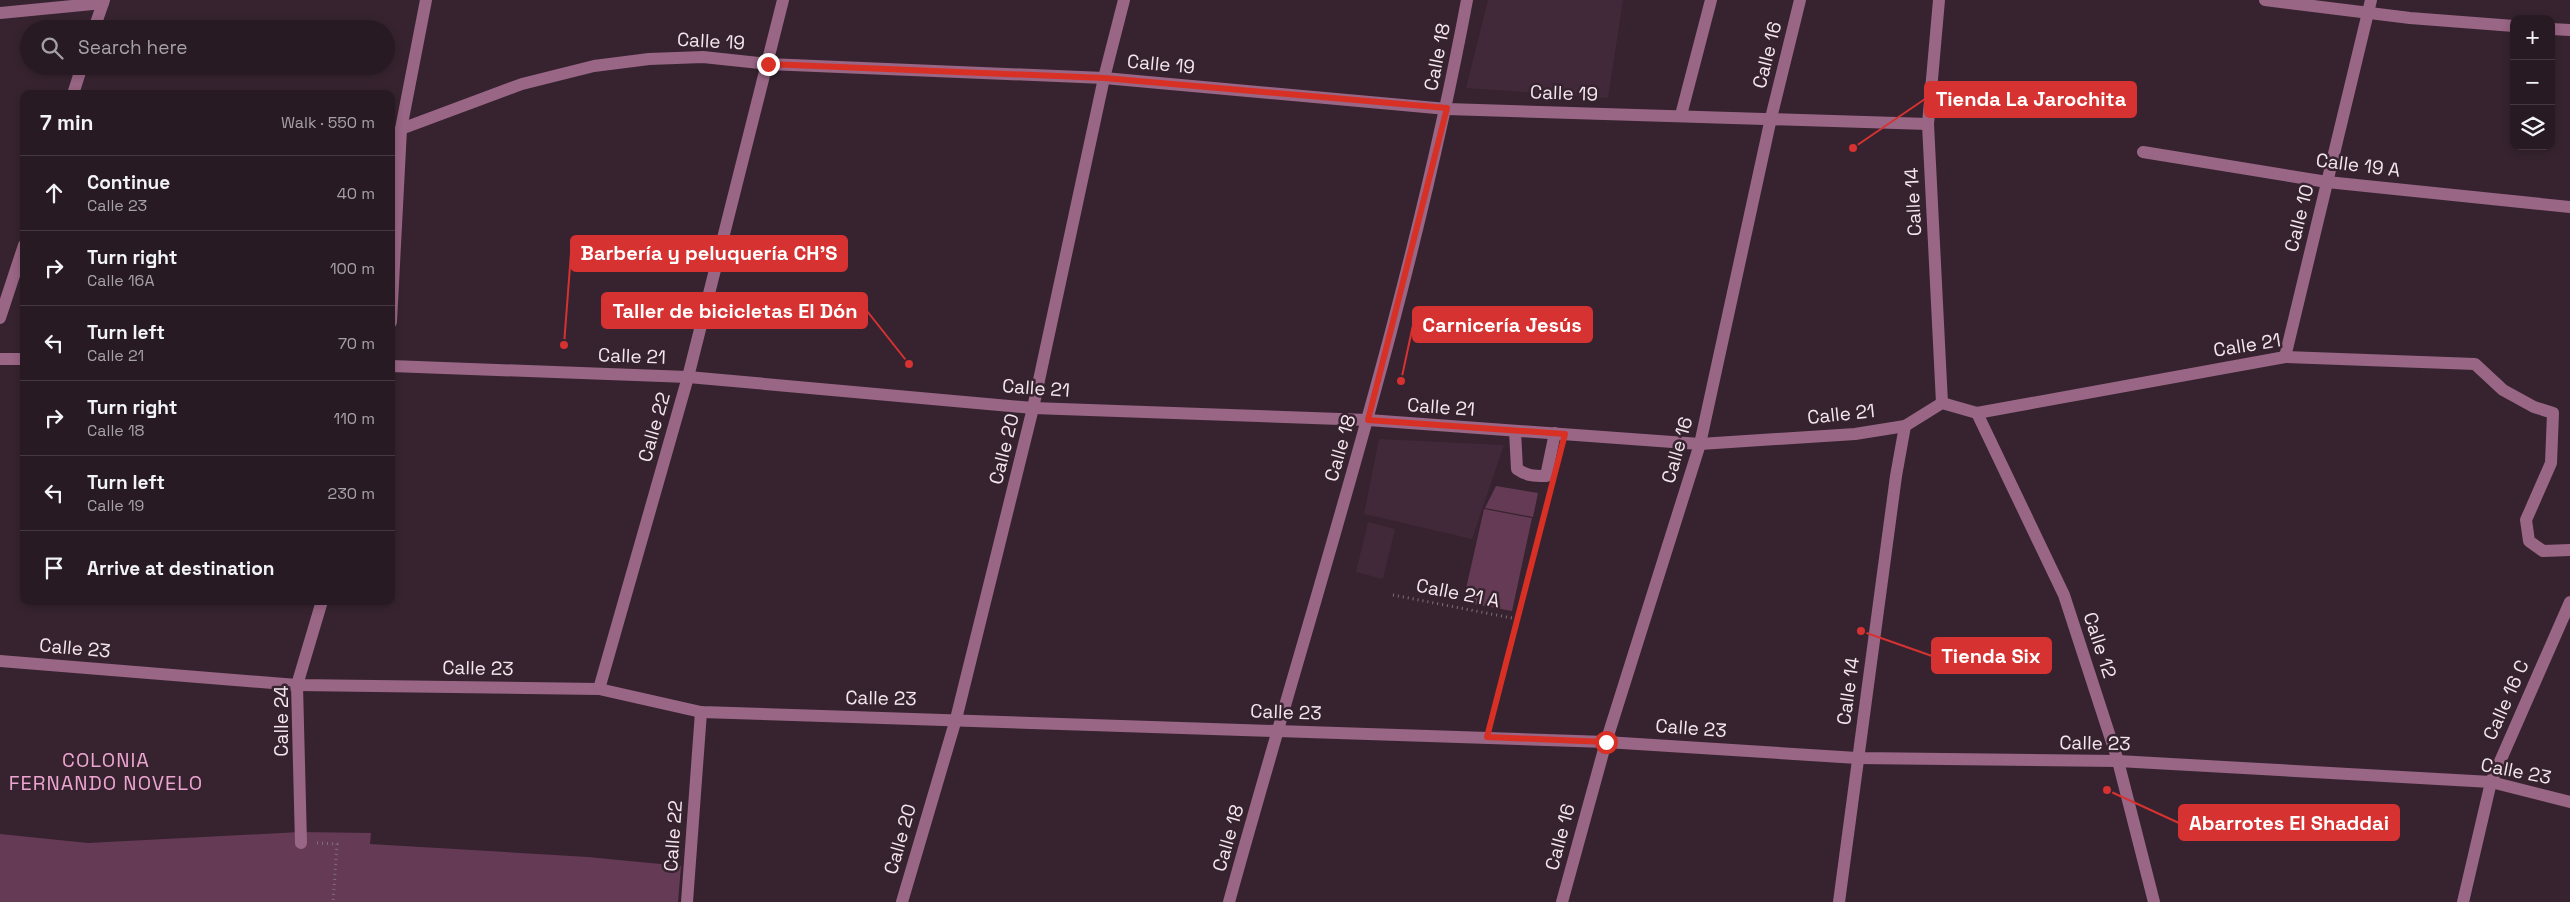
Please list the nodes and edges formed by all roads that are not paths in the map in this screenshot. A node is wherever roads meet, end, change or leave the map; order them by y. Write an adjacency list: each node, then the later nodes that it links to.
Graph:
1 (426, 0): 24 (street)
2 (783, 0): 16 (street, Calle 22)
3 (1124, 0): 18 (street, Calle 20)
4 (1467, 0): 20 (street, Calle 18)
5 (1711, 0): 21 (street)
6 (1800, 0): 22 (street, Calle 16)
7 (1939, 0): 23 (street, Calle 14)
8 (2265, 0): 10 (street)
9 (103, 2): 11 (street); 12 (street)
10 (2369, 6): 13 (street); 26 (street, Calle 10)
11 (0, 14)
12 (97, 20)
13 (2510, 26)
14 (2555, 29): 15 (street)
15 (2570, 30)
16 (768, 64): 18 (street, Calle 19); 24 (street, Calle 19); 35 (street, Calle 22)
17 (79, 75): 19 (street)
18 (1104, 78): 20 (street, Calle 19); 37 (street, Calle 20)
19 (74, 90)
20 (1447, 108): 21 (street, Calle 19); 39 (street, Calle 18)
21 (1681, 115): 22 (street, Calle 19)
22 (1770, 118): 23 (street, Calle 19); 43 (street, Calle 16)
23 (1928, 124): 36 (street, Calle 14)
24 (401, 129): 28 (street)
25 (2143, 152): 26 (street, Calle 19 A)
26 (2327, 182): 27 (street, Calle 19 A); 31 (street, Calle 10)
27 (2570, 207)
28 (395, 245)
29 (20, 257): 30 (street)
30 (0, 318)
31 (2285, 357): 38 (street, Calle 21); 44 (street, Calle 21)
32 (0, 359): 33 (street)
33 (20, 359)
34 (395, 366): 35 (street, Calle 21)
35 (688, 377): 37 (street, Calle 21); 49 (street, Calle 22)
36 (1942, 403): 38 (street, Calle 21); 40 (street, Calle 21)
37 (1033, 408): 39 (street, Calle 21); 51 (street, Calle 20)
38 (1977, 413): 55 (street, Calle 12)
39 (1368, 420): 41 (street, Calle 21); 52 (street, Calle 18)
40 (1905, 426): 43 (street, Calle 21); 54 (street, Calle 14)
41 (1515, 430): 42 (street, Calle 21); 42 (street)
42 (1555, 433): 43 (street, Calle 21)
43 (1700, 444): 53 (street, Calle 16)
44 (2570, 550)
45 (2570, 602): 56 (street, Calle 16 C)
46 (321, 605): 48 (street, Calle 24)
47 (0, 661): 48 (street, Calle 23)
48 (297, 685): 49 (street, Calle 23); 58 (street, Calle 24)
49 (599, 689): 50 (street, Calle 23)
50 (701, 712): 51 (street, Calle 23); 59 (street, Calle 22)
51 (956, 719): 52 (street, Calle 23); 60 (street, Calle 20)
52 (1277, 731): 53 (street, Calle 23); 61 (street, Calle 18)
53 (1606, 742): 54 (street, Calle 23); 62 (street, Calle 16)
54 (1858, 758): 55 (street, Calle 23); 63 (street, Calle 14)
55 (2118, 761): 56 (street, Calle 23); 64 (street, Calle 12)
56 (2491, 782): 57 (street, Calle 23); 65 (street, Calle 16 C)
57 (2570, 802)
58 (301, 843)
59 (687, 902)
60 (902, 902)
61 (1229, 902)
62 (1562, 902)
63 (1839, 902)
64 (2154, 902)
65 (2463, 902)

